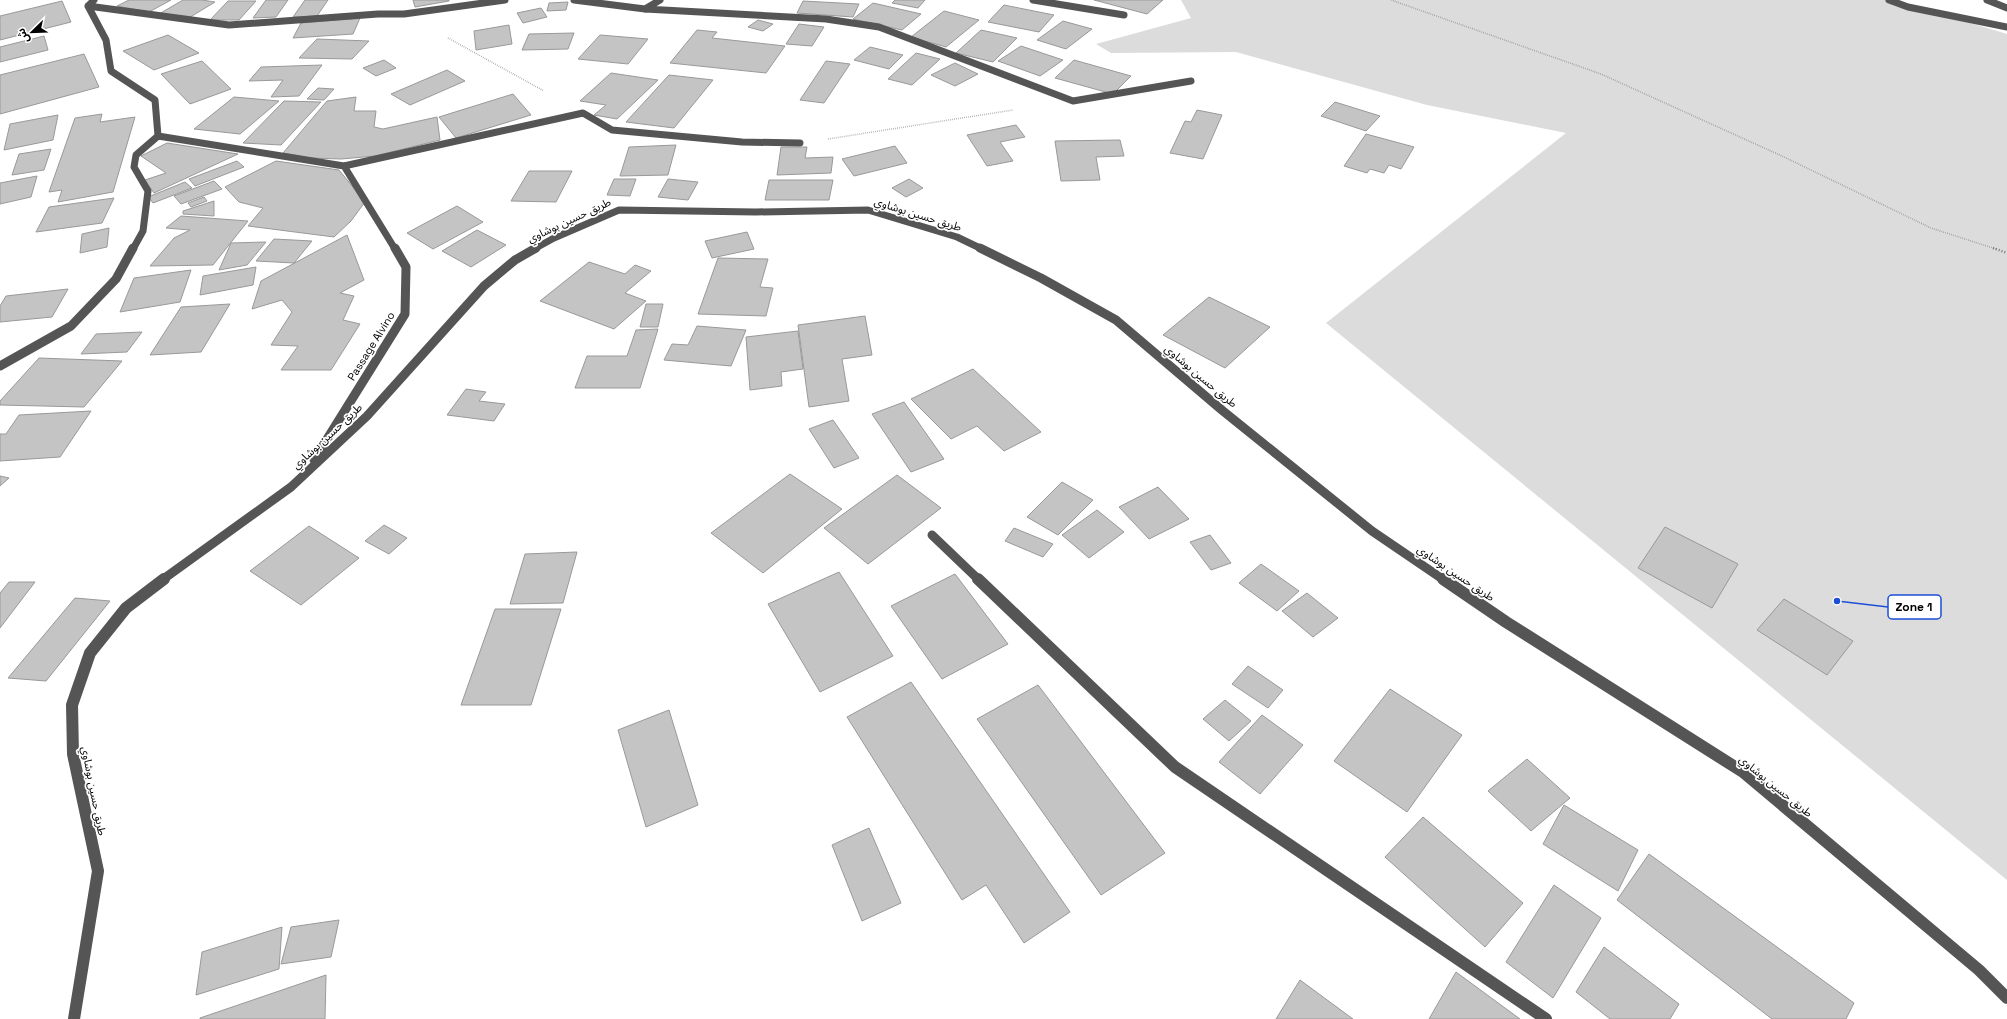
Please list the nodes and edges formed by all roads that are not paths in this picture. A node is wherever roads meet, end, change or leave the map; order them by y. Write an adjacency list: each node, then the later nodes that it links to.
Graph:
1 (94, 0): 8 (street)
2 (505, 0): 8 (street)
3 (574, 0): 10 (street)
4 (660, 0): 10 (street)
5 (1033, 0): 11 (street)
6 (1889, 0): 12 (street)
7 (1987, 0): 9 (street)
8 (88, 6): 14 (street)
9 (2007, 8)
10 (645, 9): 13 (street)
11 (1124, 15)
12 (2007, 27)
13 (1191, 81)
14 (158, 136): 16 (street); 17 (street)
15 (800, 143): 16 (street)
16 (344, 166): 18 (street, Passage Alvino)
17 (0, 366)
18 (308, 470): 20 (street, طريق حسين بوشاوي); 21 (street, طريق حسين بوشاوي)
19 (932, 535): 22 (street)
20 (2007, 998)
21 (74, 1019)
22 (1546, 1019)

